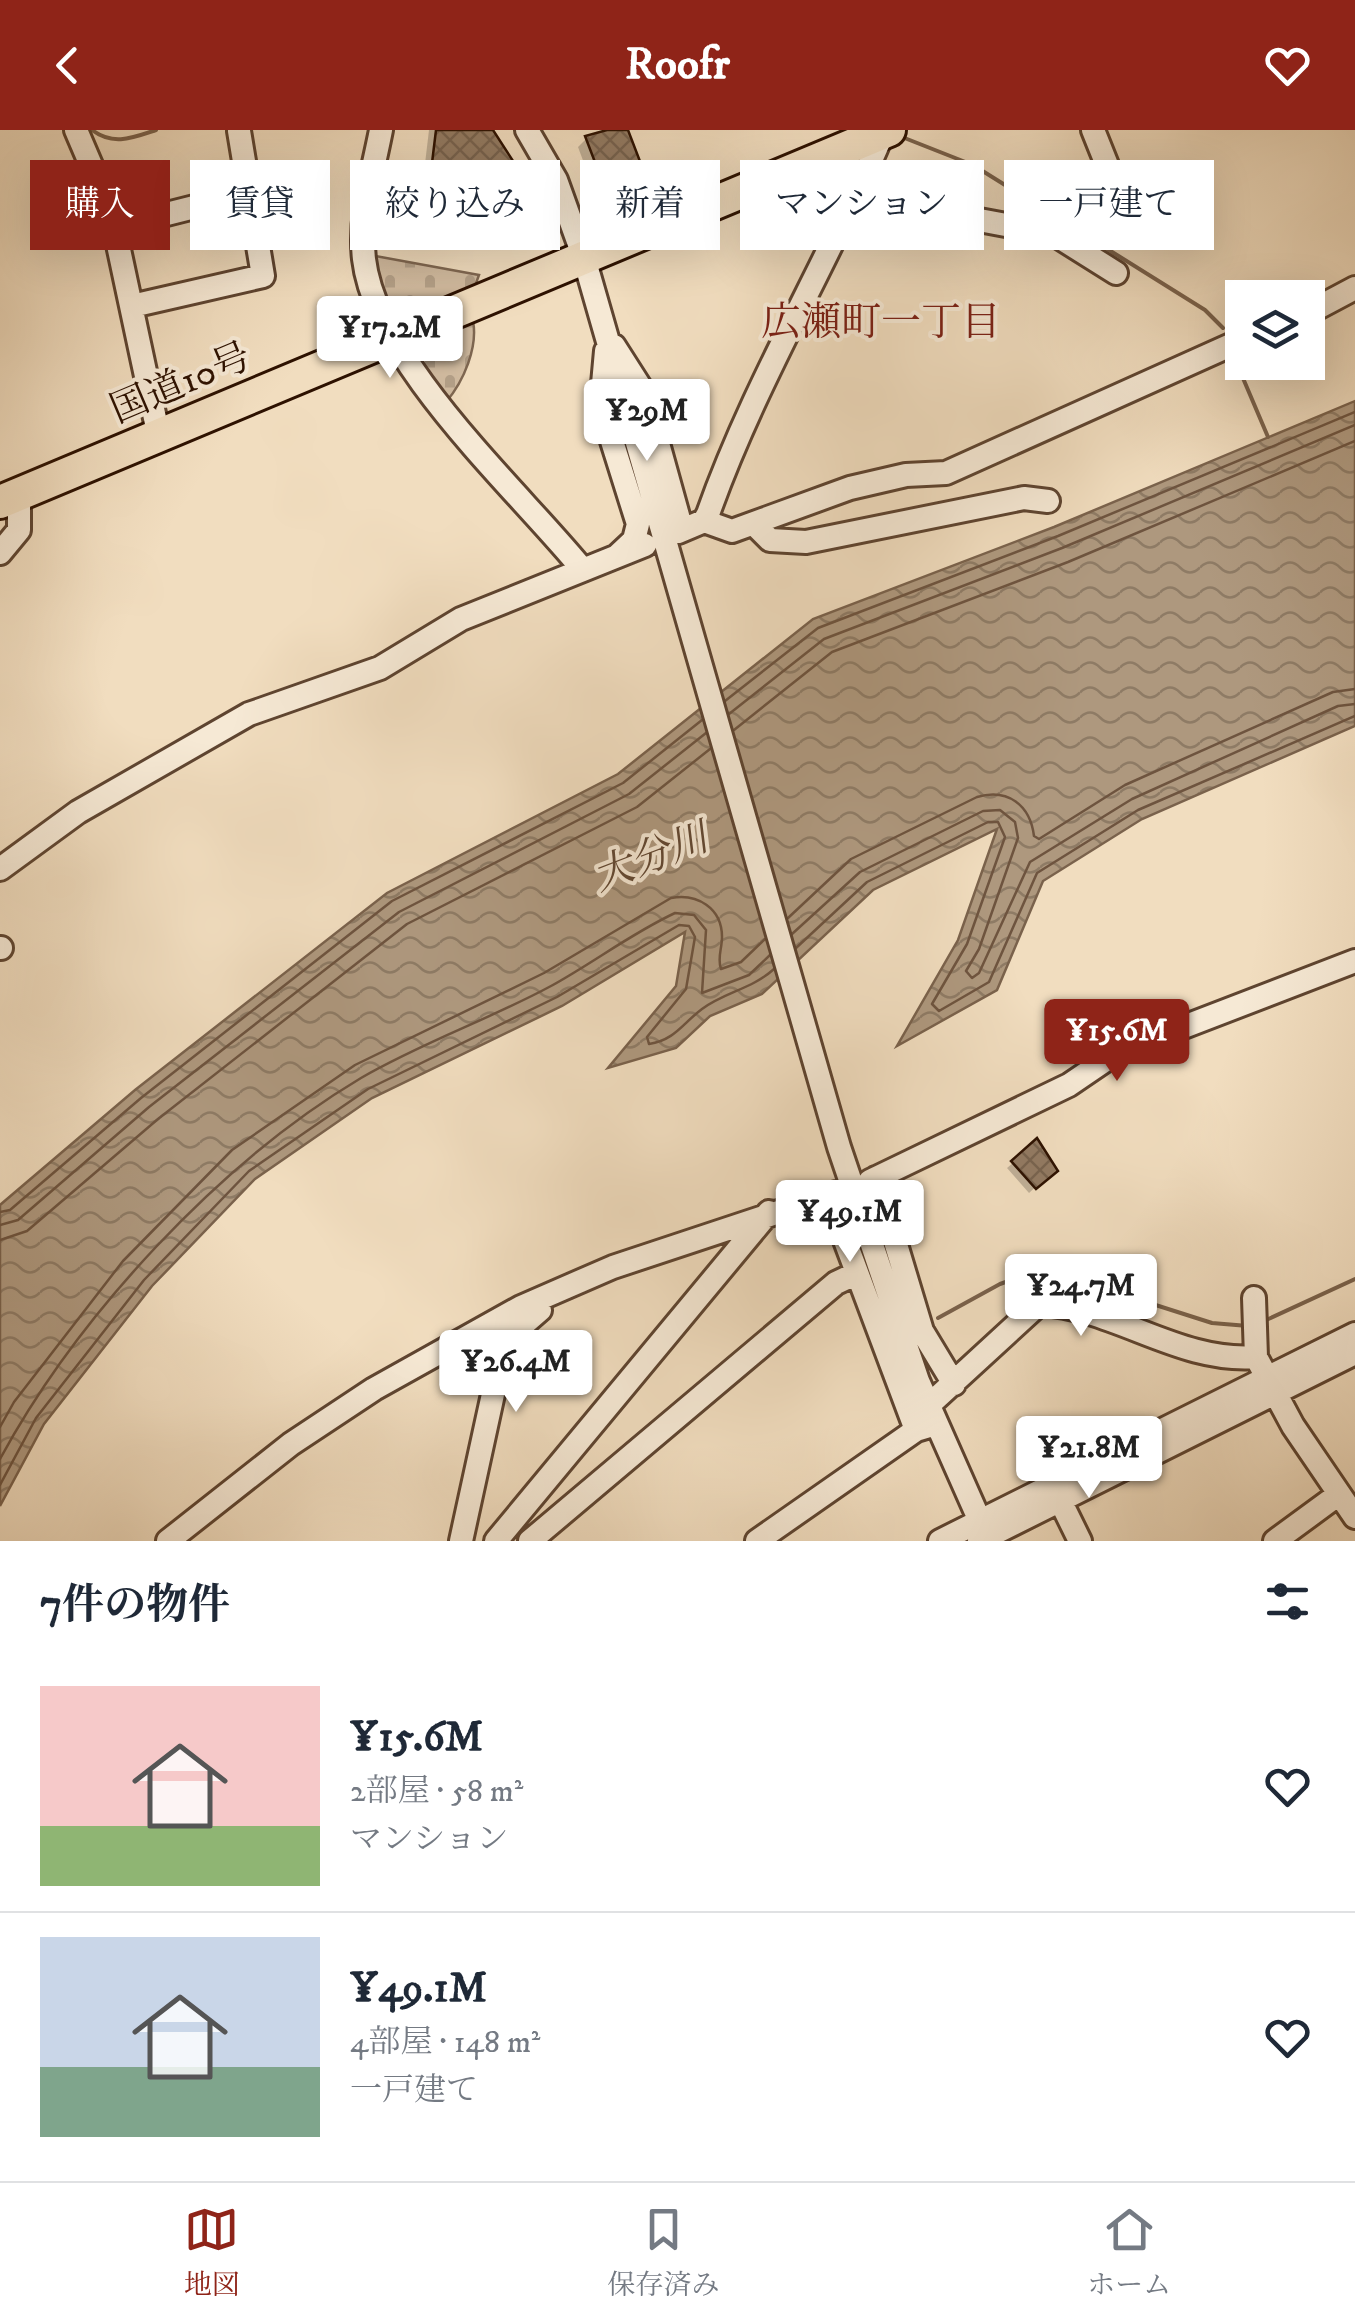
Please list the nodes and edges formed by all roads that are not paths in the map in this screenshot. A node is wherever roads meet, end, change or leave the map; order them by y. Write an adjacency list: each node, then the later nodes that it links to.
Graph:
1 (76, 130): 7 (street)
2 (382, 130): 21 (street)
3 (527, 130): 15 (street)
4 (1092, 130): 10 (street)
5 (239, 131): 8 (street)
6 (885, 131): 9 (street); 15 (highway, 国道10号)
7 (88, 160)
8 (244, 160)
9 (872, 160)
10 (1105, 160)
11 (984, 222): 16 (street)
12 (119, 250): 19 (street)
13 (260, 250): 19 (street)
14 (830, 250): 27 (street)
15 (584, 258): 20 (street); 21 (highway, 国道10号)
16 (1116, 273)
17 (1355, 288): 18 (street)
18 (1325, 304)
19 (132, 306): 23 (street)
20 (606, 335): 27 (street); 30 (street); 42 (street)
21 (394, 338): 23 (highway, 国道10号); 31 (street)
22 (1225, 348): 26 (street)
23 (159, 437): 24 (highway, 国道10号)
24 (9, 498): 29 (street)
25 (1048, 501): 26 (street)
26 (754, 524): 27 (street)
27 (688, 528)
28 (646, 546): 30 (street)
29 (0, 553)
30 (615, 557): 31 (street)
31 (583, 570): 32 (street)
32 (0, 869)
33 (1355, 961): 41 (street)
34 (768, 1212): 35 (street); 36 (street); 49 (street)
35 (857, 1273): 42 (street); 50 (street)
36 (562, 1288): 47 (street); 48 (street)
37 (1254, 1307): 40 (street)
38 (1355, 1334): 40 (street)
39 (1355, 1352): 40 (street)
40 (1264, 1369): 41 (street); 43 (street); 44 (street)
41 (954, 1384): 42 (street)
42 (927, 1420): 46 (street); 51 (street)
43 (1056, 1493): 46 (street); 53 (street)
44 (1338, 1494): 45 (street); 54 (street)
45 (1355, 1517)
46 (982, 1533): 52 (street)
47 (168, 1541)
48 (461, 1541)
49 (496, 1541)
50 (530, 1541)
51 (757, 1541)
52 (940, 1541)
53 (1080, 1541)
54 (1276, 1541)

